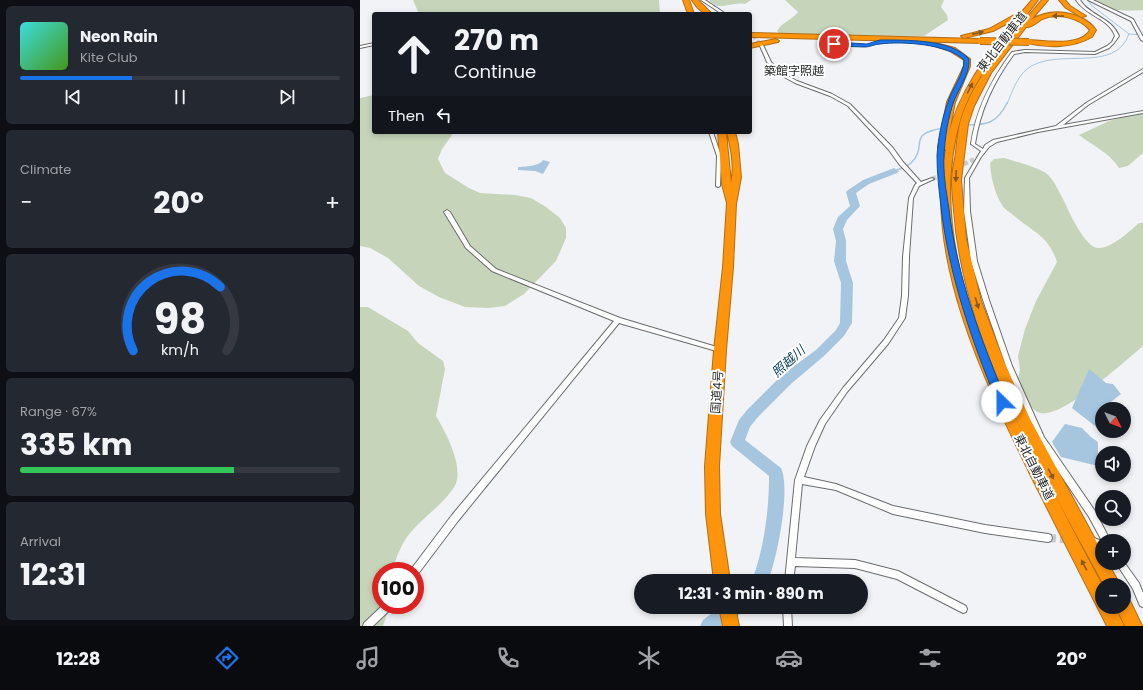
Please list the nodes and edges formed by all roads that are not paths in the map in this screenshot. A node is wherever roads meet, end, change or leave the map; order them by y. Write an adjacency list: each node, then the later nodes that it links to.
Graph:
1 (680, 0): 10 (highway)
2 (686, 0): 11 (highway)
3 (695, 0): 12 (highway)
4 (703, 0): 13 (street)
5 (1035, 0): 19 (highway, one-way to 5); 33 (highway, 東北自動車道, one-way to 5)
6 (1045, 0): 15 (highway, 東北自動車道)
7 (1062, 0): 21 (highway)
8 (1078, 0): 35 (street)
9 (1090, 0): 17 (street)
10 (684, 12)
11 (690, 12)
12 (707, 12)
13 (721, 12)
14 (752, 29): 18 (highway)
15 (1020, 30): 21 (highway, one-way to 15); 33 (highway, 東北自動車道)
16 (752, 36): 18 (highway)
17 (1143, 39)
18 (819, 40): 19 (highway); 20 (highway); 20 (highway); 23 (highway)
19 (899, 40): 20 (highway); 21 (highway, bridge); 33 (highway)
20 (880, 42)
21 (1029, 43)
22 (372, 44): 25 (street)
23 (752, 46)
24 (762, 46): 39 (street)
25 (360, 47)
26 (1143, 70): 28 (street)
27 (1143, 112): 28 (street)
28 (1057, 128): 35 (street)
29 (712, 134): 37 (street)
30 (722, 134): 37 (highway, 国道4号)
31 (732, 134): 34 (highway, 国道4号)
32 (735, 134): 34 (highway)
33 (952, 138): 53 (highway, 東北自動車道, one-way to 53); 54 (highway, 東北自動車道, one-way to 33)
34 (734, 144): 36 (highway, 国道4号)
35 (983, 151): 46 (street)
36 (736, 160): 37 (street); 41 (highway, 国道4号)
37 (722, 161): 40 (street); 41 (highway, 国道4号)
38 (932, 179): 39 (street)
39 (920, 183): 45 (street)
40 (718, 186)
41 (731, 204): 44 (highway, 国道4号)
42 (447, 212): 43 (street)
43 (618, 320): 44 (street); 48 (street)
44 (720, 350): 51 (highway, 国道4号)
45 (799, 480): 47 (street); 49 (street)
46 (1102, 534)
47 (1048, 538)
48 (422, 562)
49 (791, 562): 52 (street); 56 (street)
50 (1125, 570): 55 (street)
51 (721, 574)
52 (790, 574)
53 (1108, 578)
54 (1095, 587)
55 (1143, 603)
56 (963, 608)
57 (380, 614): 62 (street)
58 (728, 614): 63 (highway)
59 (786, 614): 64 (street)
60 (1110, 614): 65 (highway)
61 (1128, 614): 66 (highway)
62 (367, 626)
63 (731, 626)
64 (788, 626)
65 (1116, 626)
66 (1134, 626)

